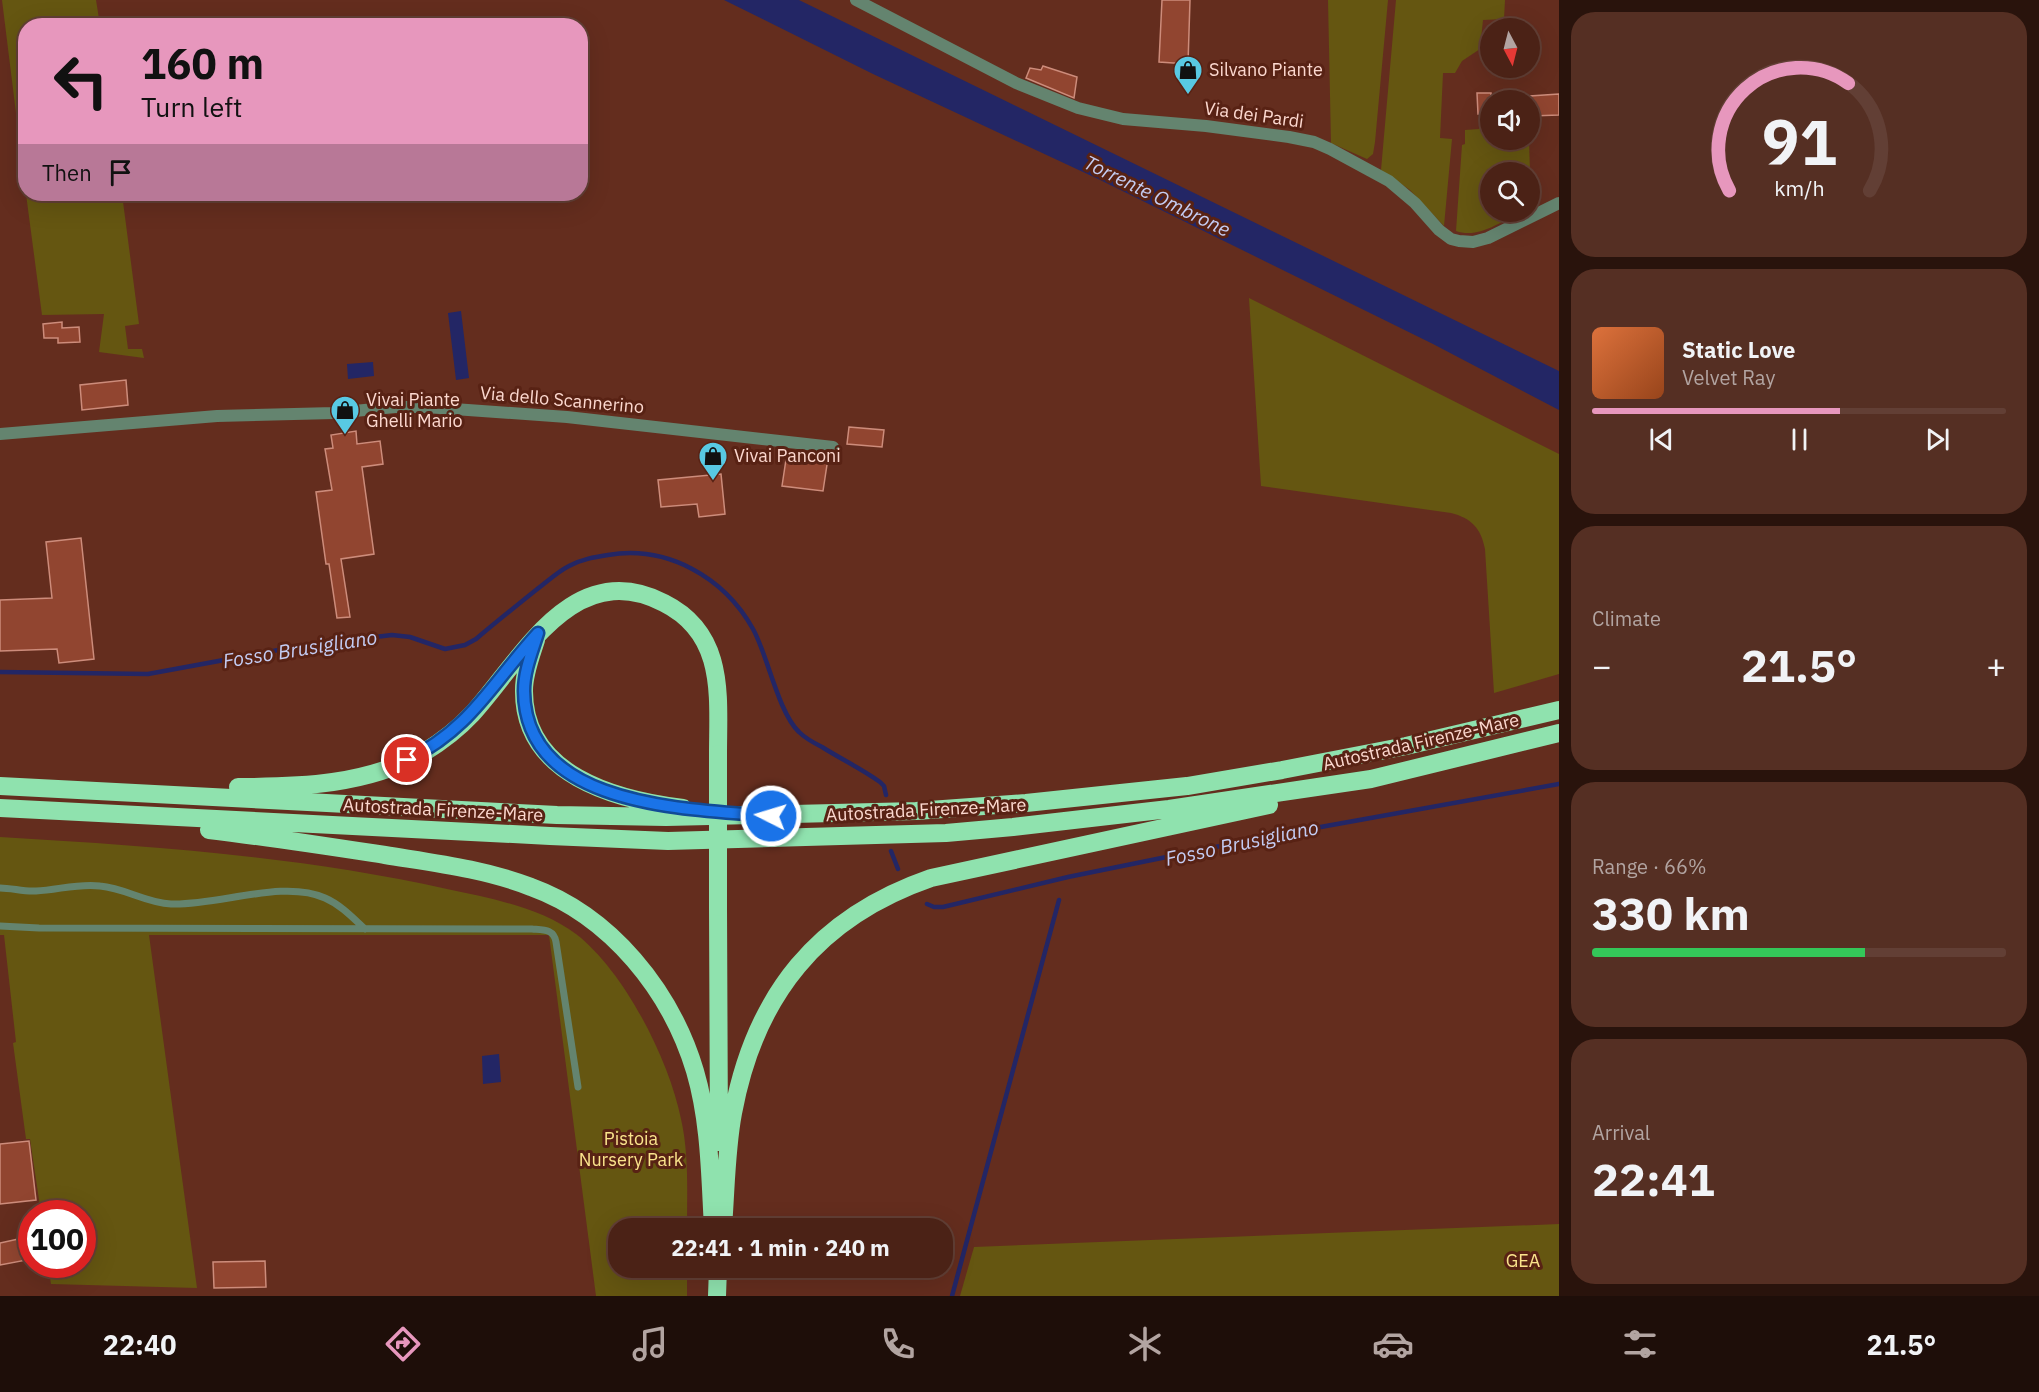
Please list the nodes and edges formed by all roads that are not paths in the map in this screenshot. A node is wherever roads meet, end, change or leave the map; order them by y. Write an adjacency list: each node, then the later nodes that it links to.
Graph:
1 (856, 0): 2 (street, Via dei Pardi)
2 (1559, 203)
3 (0, 434): 4 (street, Via dello Scannerino)
4 (833, 447)
5 (538, 633): 10 (highway); 13 (highway); 19 (highway, bridge)
6 (1559, 710): 13 (highway, Autostrada Firenze-Mare)
7 (1559, 733): 8 (highway, Autostrada Firenze-Mare)
8 (1371, 779): 12 (highway, Autostrada Firenze-Mare); 20 (highway)
9 (0, 786): 10 (highway, Autostrada Firenze-Mare)
10 (53, 789): 13 (highway, Autostrada Firenze-Mare)
11 (0, 808): 12 (highway, Autostrada Firenze-Mare)
12 (52, 811): 18 (highway)
13 (771, 816)
14 (0, 888): 16 (lane)
15 (0, 926): 16 (lane)
16 (365, 929): 17 (lane)
17 (578, 1087)
18 (712, 1218)
19 (720, 1218)
20 (721, 1218)
21 (718, 1278): 22 (highway)
22 (717, 1294)

